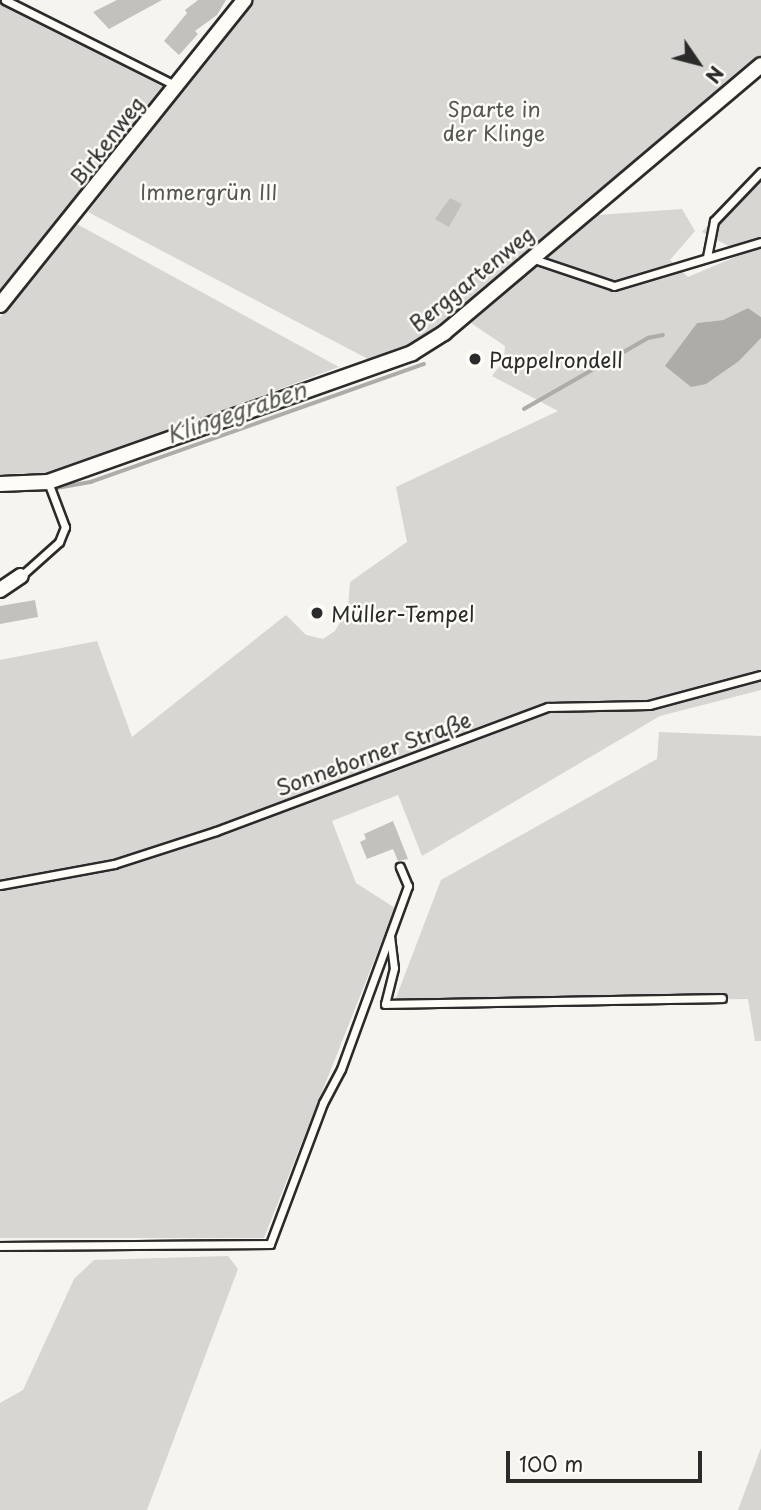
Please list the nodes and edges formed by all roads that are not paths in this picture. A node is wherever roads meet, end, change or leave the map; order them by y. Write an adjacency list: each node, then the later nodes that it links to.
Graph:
1 (5, 0): 4 (lane)
2 (244, 0): 4 (street, Birkenweg)
3 (761, 65): 7 (street, Berggartenweg)
4 (175, 85): 9 (street, Birkenweg)
5 (761, 172): 8 (lane)
6 (761, 242): 8 (lane)
7 (530, 257): 8 (lane); 10 (street, Berggartenweg)
8 (707, 257)
9 (0, 305)
10 (48, 482): 11 (street, Berggartenweg); 12 (lane)
11 (0, 484)
12 (21, 576): 13 (street)
13 (0, 590)
14 (761, 676): 16 (lane, Sonneborner Straße)
15 (400, 867): 17 (lane)
16 (0, 885)
17 (390, 935): 18 (lane); 19 (lane)
18 (722, 998)
19 (0, 1246)

